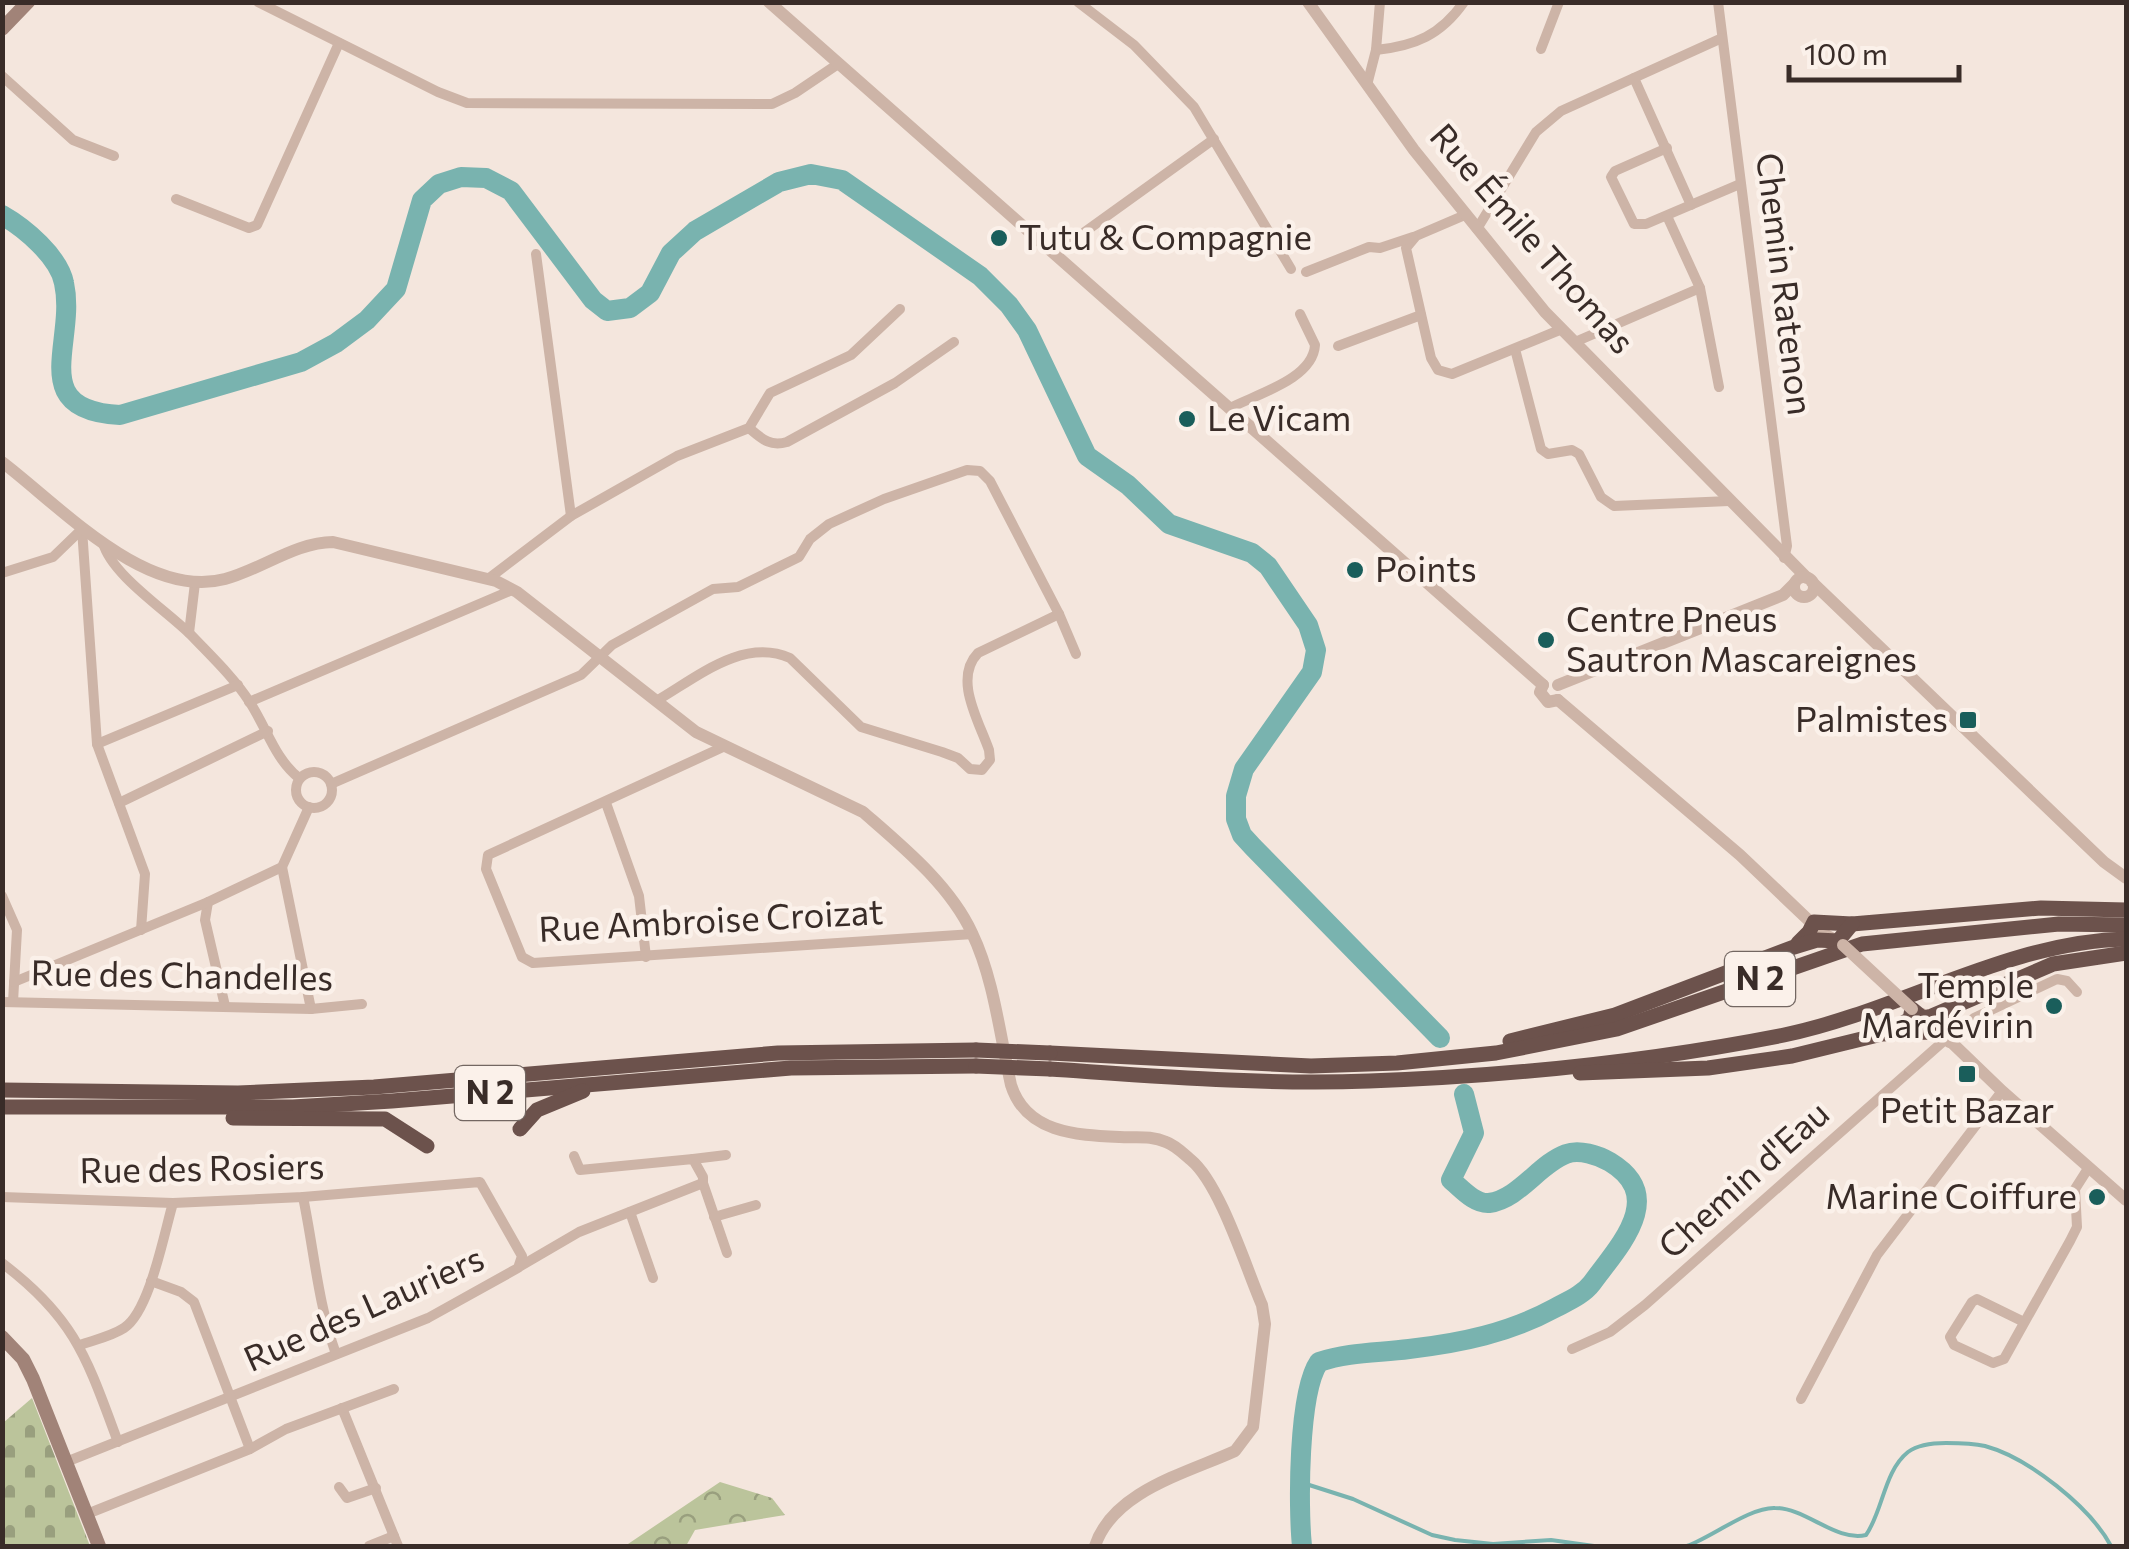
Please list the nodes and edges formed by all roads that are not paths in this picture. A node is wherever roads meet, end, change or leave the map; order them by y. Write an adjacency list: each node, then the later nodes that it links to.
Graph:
1 (28, 2): 10 (main road)
2 (258, 2): 12 (street)
3 (769, 2): 15 (street)
4 (1078, 2): 19 (street)
5 (1308, 2): 18 (street, Rue Émile Thomas)
6 (1380, 2): 14 (street)
7 (1464, 2): 14 (street)
8 (1559, 2): 13 (street)
9 (1718, 2): 11 (street, Chemin Ratenon)
10 (2, 29)
11 (1722, 38): 17 (street); 22 (street, Chemin Ratenon)
12 (339, 43): 15 (street); 23 (street)
13 (1541, 49)
14 (1376, 50): 18 (street)
15 (838, 64): 30 (street)
16 (2, 76): 21 (street)
17 (1634, 78): 20 (street); 27 (street)
18 (1367, 85): 25 (street, Rue Émile Thomas)
19 (1214, 139): 30 (street); 31 (street)
20 (1666, 148): 24 (street); 26 (street)
21 (114, 156)
22 (1740, 184): 24 (street); 50 (street, Chemin Ratenon)
23 (176, 199)
24 (1692, 205): 26 (street)
25 (1465, 216): 27 (street, Rue Émile Thomas); 28 (street)
26 (1668, 216): 33 (street)
27 (1476, 229): 37 (street, Rue Émile Thomas)
28 (1416, 236): 32 (street); 36 (street)
29 (536, 254): 47 (street)
30 (1054, 254): 43 (street)
31 (1291, 269)
32 (1306, 272)
33 (1700, 288): 39 (street); 42 (street)
34 (900, 310): 44 (street)
35 (1300, 314): 43 (street)
36 (1421, 315): 40 (street); 41 (street)
37 (1562, 329): 39 (street, Rue Émile Thomas); 41 (street)
38 (954, 342): 44 (street)
39 (1576, 342): 46 (street, Rue Émile Thomas)
40 (1338, 346)
41 (1515, 350): 46 (street)
42 (1719, 387)
43 (1230, 408): 62 (street)
44 (749, 428): 47 (street)
45 (2, 462): 48 (street)
46 (1729, 500): 50 (street, Rue Émile Thomas)
47 (572, 516): 52 (street)
48 (82, 528): 49 (street); 51 (street); 67 (street)
49 (103, 543): 53 (street); 57 (street)
50 (1784, 558): 54 (street)
51 (2, 573)
52 (488, 579): 53 (street); 55 (street)
53 (195, 583): 57 (street)
54 (1802, 584): 60 (street); 75 (street)
55 (512, 590): 59 (street); 65 (street)
56 (1059, 614): 58 (street); 59 (street); 64 (street)
57 (189, 632): 61 (street)
58 (1076, 654)
59 (598, 656): 64 (street); 70 (street)
60 (1558, 684): 62 (street); 63 (street)
61 (238, 685): 65 (street); 67 (street)
62 (1543, 685): 63 (street)
63 (1558, 700): 79 (street)
64 (656, 701): 68 (street)
65 (249, 702): 66 (street)
66 (268, 731): 69 (street); 71 (street)
67 (97, 744): 71 (street)
68 (723, 747): 72 (street, Rue Ambroise Croizat); 83 (street)
69 (300, 778): 70 (street); 73 (street)
70 (331, 784): 73 (street)
71 (119, 803): 82 (street)
72 (606, 803): 88 (street); 88 (street, Rue Ambroise Croizat)
73 (310, 807): 74 (street)
74 (282, 867): 77 (street); 94 (street)
75 (2126, 878)
76 (2, 896): 89 (street)
77 (208, 902): 82 (street); 93 (street)
78 (2126, 910): 80 (highway)
79 (1814, 922): 80 (highway); 85 (street); 86 (highway)
80 (1852, 924): 85 (highway)
81 (2126, 925): 100 (highway, N 2)
82 (141, 930): 89 (street)
83 (973, 934): 88 (street, Rue Ambroise Croizat); 145 (street)
84 (2126, 939): 101 (highway, N 2)
85 (1840, 943): 86 (highway); 95 (street, bridge)
86 (1794, 946): 100 (highway)
87 (2126, 954): 96 (highway)
88 (646, 957)
89 (14, 982): 91 (street)
90 (2077, 992): 96 (street, Chemin d'Eau)
91 (8, 1002): 93 (street, Rue des Chandelles)
92 (362, 1004): 94 (street, Rue des Chandelles)
93 (225, 1006): 94 (street, Rue des Chandelles)
94 (311, 1008)
95 (1912, 1009): 96 (highway); 97 (highway)
96 (1939, 1033): 97 (highway); 104 (street); 130 (street, Chemin d'Eau)
97 (1882, 1034): 101 (highway)
98 (976, 1058): 99 (highway, N 2, bridge); 102 (highway, N 2); 103 (highway, N 2)
99 (1050, 1061): 100 (highway, N 2); 101 (highway, N 2)
100 (1397, 1063)
101 (1556, 1070)
102 (607, 1084): 106 (highway, N 2); 107 (highway)
103 (2, 1090)
104 (2002, 1092): 112 (street); 134 (street)
105 (2, 1108): 106 (highway, N 2)
106 (196, 1109): 108 (highway)
107 (520, 1129)
108 (427, 1146)
109 (726, 1155): 111 (street)
110 (574, 1156): 111 (street)
111 (693, 1159): 113 (street)
112 (2089, 1167): 117 (street); 127 (street)
113 (702, 1184): 120 (street); 121 (street)
114 (402, 1189): 116 (street, Rue des Rosiers); 124 (street, Rue des Lauriers)
115 (2, 1197): 118 (street, Rue des Rosiers)
116 (303, 1197): 118 (street, Rue des Rosiers); 131 (street)
117 (2126, 1200)
118 (172, 1203): 126 (street)
119 (756, 1204): 121 (street)
120 (630, 1212): 124 (street); 125 (street)
121 (714, 1217): 122 (street)
122 (727, 1253)
123 (2, 1263): 129 (street)
124 (518, 1268): 131 (street, Rue des Lauriers)
125 (653, 1278)
126 (151, 1281): 129 (street); 133 (street)
127 (2024, 1322): 127 (street)
128 (5, 1342): 138 (main road)
129 (80, 1345): 136 (street)
130 (1572, 1349)
131 (336, 1354): 133 (street, Rue des Lauriers)
132 (394, 1389): 135 (street)
133 (230, 1398): 136 (street, Rue des Lauriers); 137 (street)
134 (1801, 1399)
135 (342, 1408): 137 (street); 140 (street)
136 (118, 1442): 138 (street, Rue des Lauriers)
137 (250, 1449): 141 (street)
138 (66, 1462): 141 (main road)
139 (338, 1487): 140 (street)
140 (376, 1488): 142 (street)
141 (87, 1514): 143 (main road)
142 (396, 1541): 144 (street)
143 (99, 1546)
144 (369, 1546)
145 (1095, 1546)

